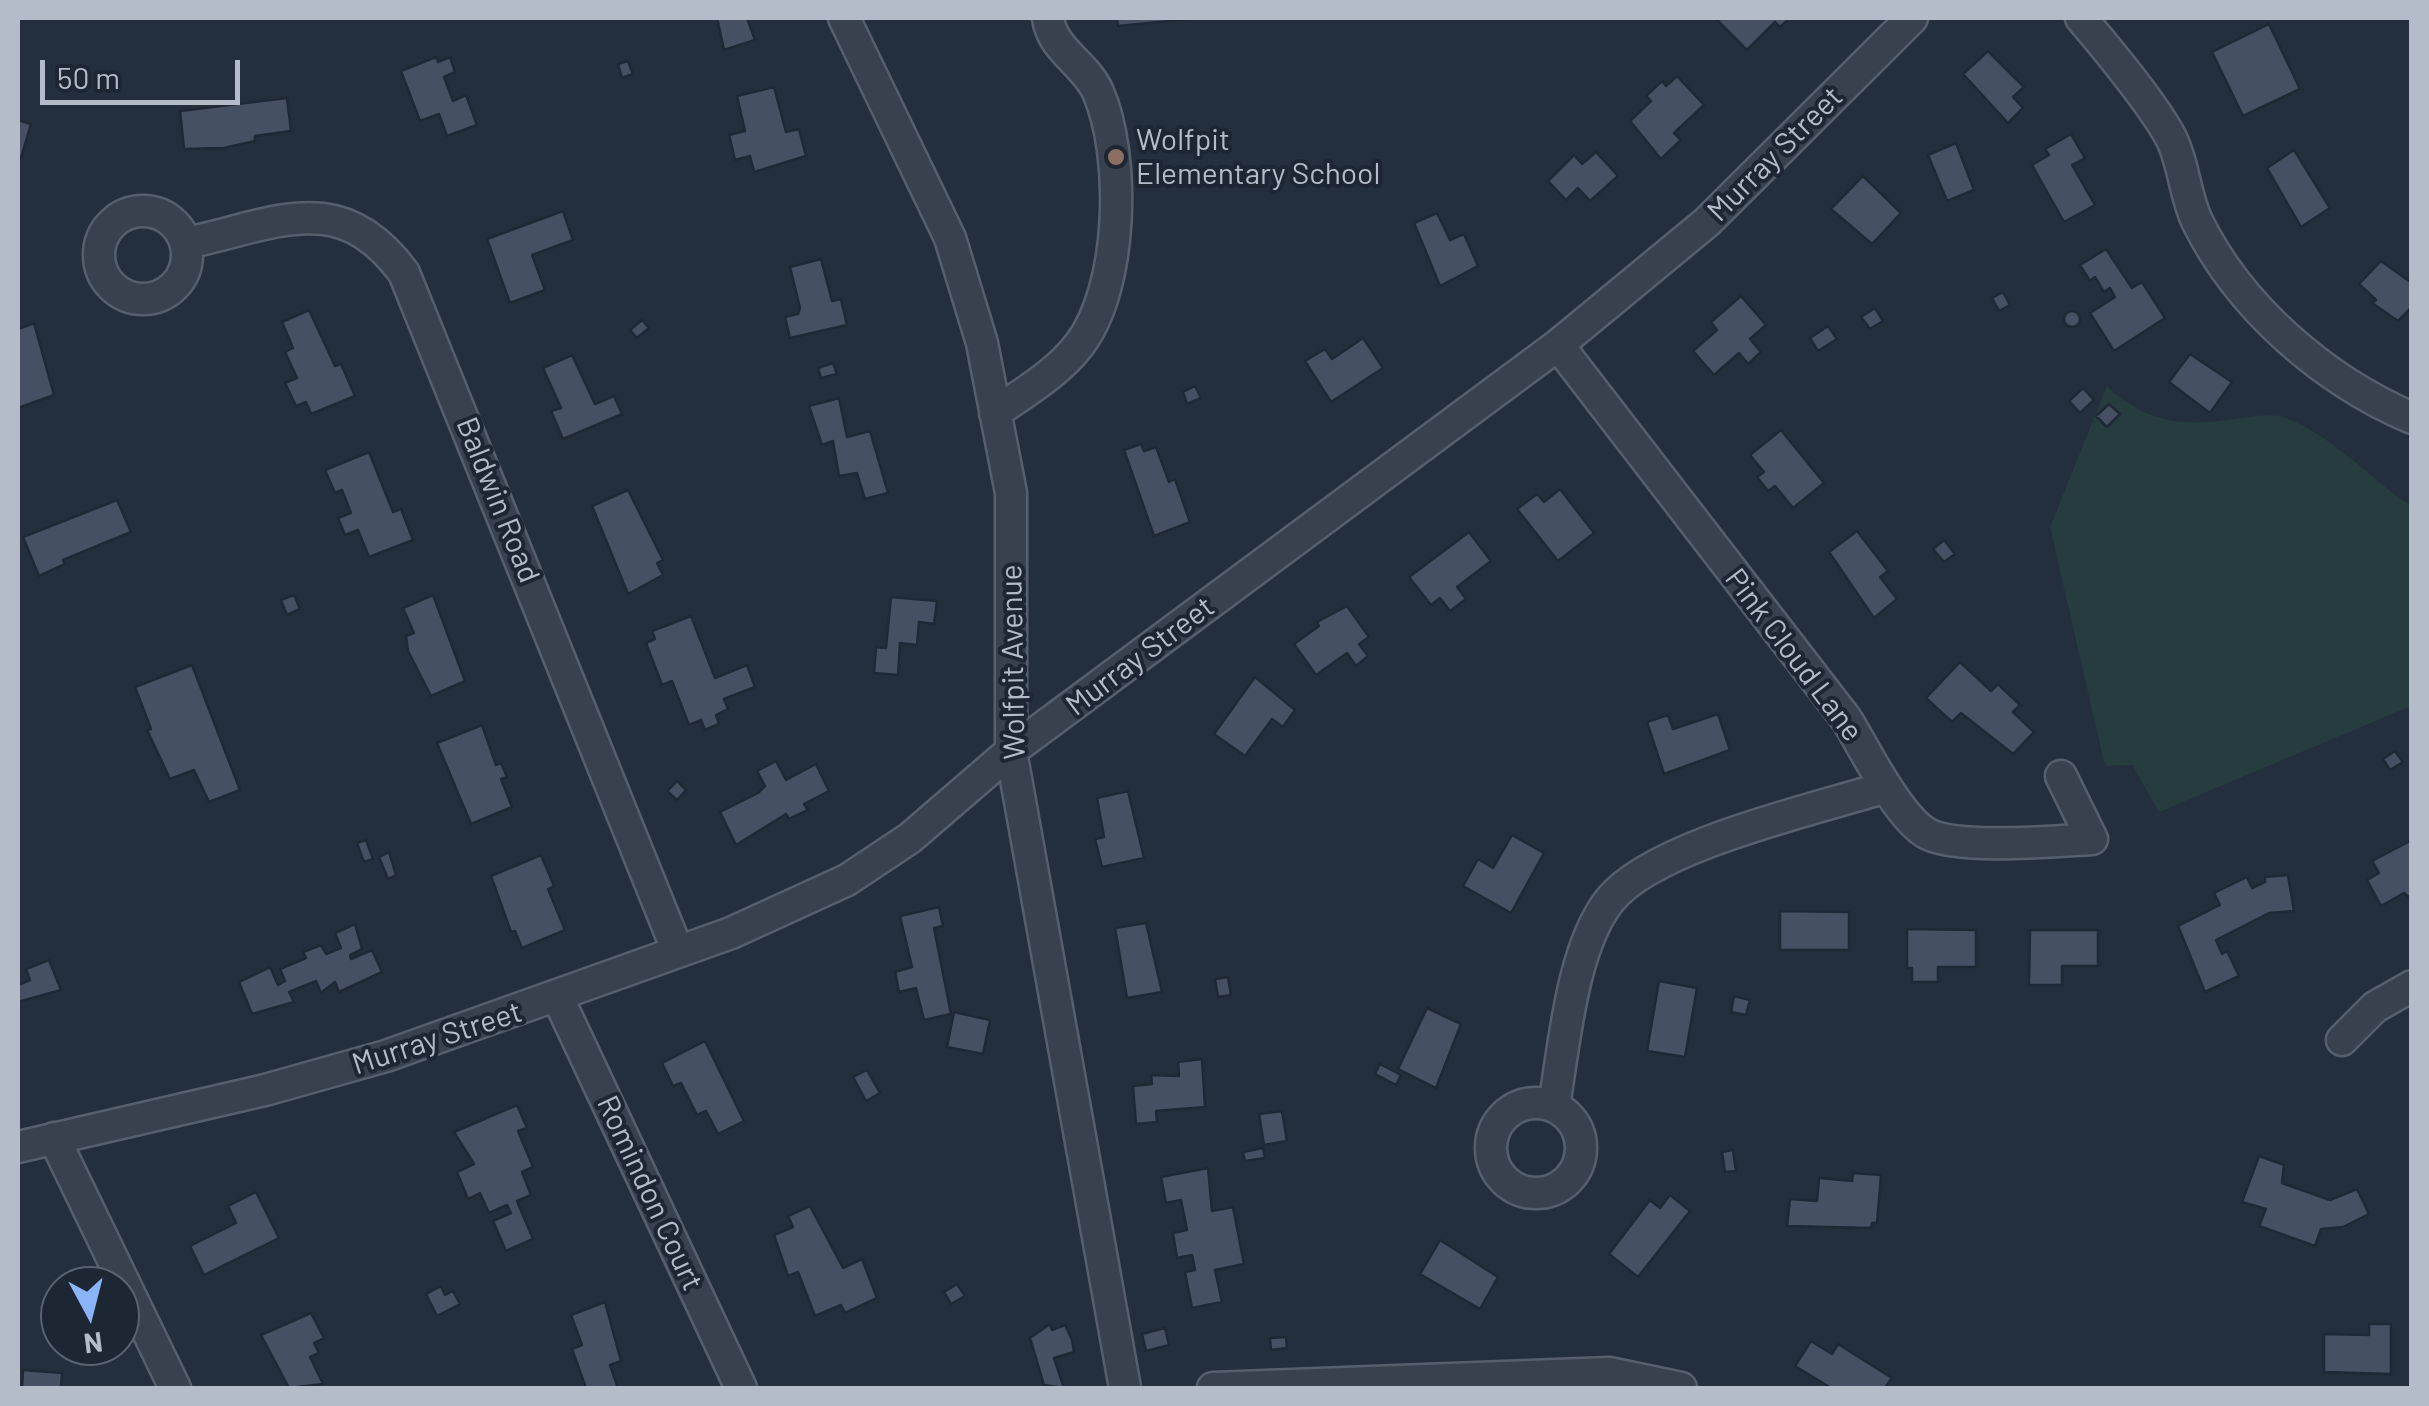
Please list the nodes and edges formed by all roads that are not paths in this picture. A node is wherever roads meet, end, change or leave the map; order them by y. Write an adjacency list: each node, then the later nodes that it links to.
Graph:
1 (844, 18): 7 (street, Wolfpit Avenue)
2 (1048, 18): 7 (street)
3 (1912, 18): 6 (street, Murray Street)
4 (2080, 18): 8 (street)
5 (186, 243): 12 (street, Baldwin Road)
6 (1558, 345): 9 (street, Murray Street); 11 (street, Pink Cloud Lane)
7 (995, 414): 9 (street, Wolfpit Avenue)
8 (2412, 418)
9 (1011, 752): 12 (street, Murray Street); 21 (street, Wolfpit Avenue)
10 (2061, 776): 11 (street, Pink Cloud Lane)
11 (1886, 787): 16 (street)
12 (678, 952): 14 (street, Murray Street)
13 (2412, 986): 15 (street)
14 (558, 998): 17 (street, Murray Street); 20 (street, Romindon Court)
15 (2342, 1040)
16 (1554, 1106)
17 (54, 1138): 18 (street, Murray Street); 19 (street)
18 (18, 1147)
19 (175, 1388)
20 (741, 1388)
21 (1125, 1388)
22 (1213, 1388): 23 (street)
23 (1681, 1388)

